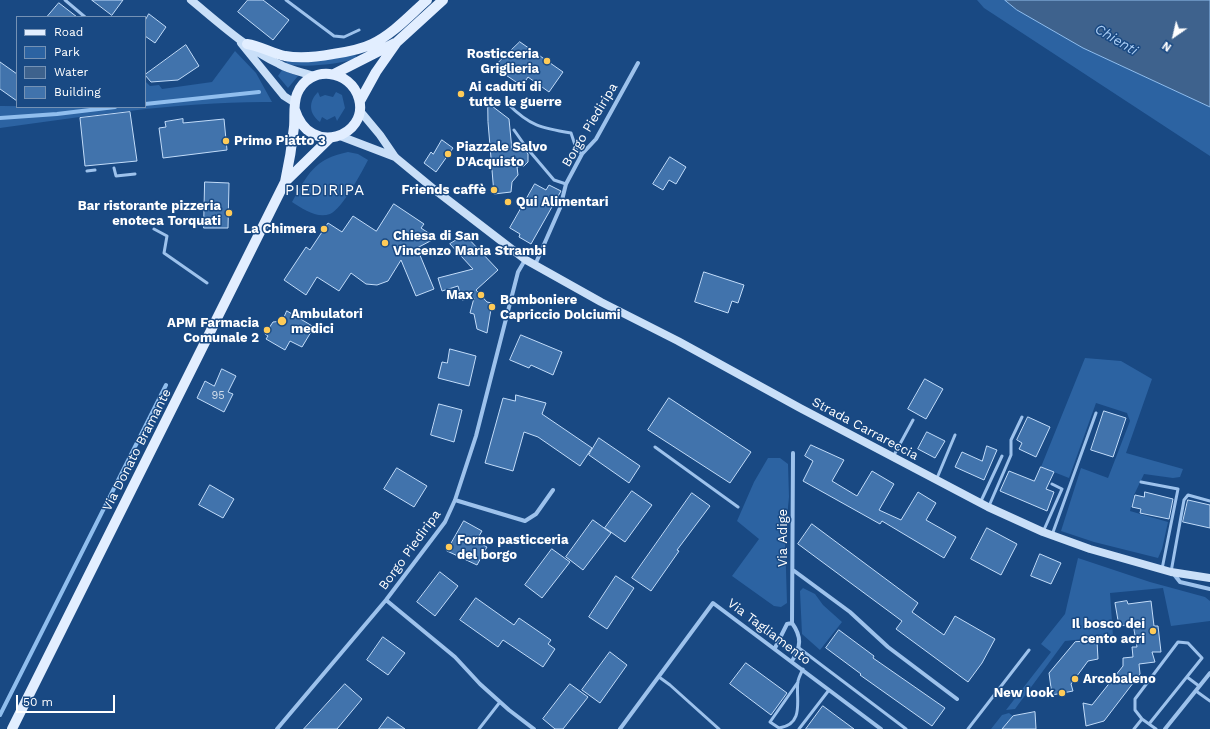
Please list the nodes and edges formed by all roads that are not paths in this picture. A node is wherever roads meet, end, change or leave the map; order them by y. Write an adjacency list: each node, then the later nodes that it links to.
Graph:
1 (65, 0): 6 (lane)
2 (286, 0): 7 (lane)
3 (427, 0): 10 (main road)
4 (443, 0): 9 (main road)
5 (194, 1): 8 (main road)
6 (84, 16)
7 (359, 30)
8 (236, 38): 10 (main road); 16 (main road)
9 (397, 42): 12 (main road); 15 (main road)
10 (247, 44): 13 (main road)
11 (638, 63): 19 (street, Borgo Piediripa)
12 (334, 74): 13 (main road); 15 (main road)
13 (314, 76): 16 (main road)
14 (508, 104): 19 (lane)
15 (360, 106): 18 (main road); 20 (main road)
16 (295, 107): 18 (main road); 25 (main road, Via Donato Bramante)
17 (514, 130): 26 (lane)
18 (335, 137): 20 (main road); 25 (main road, Via Donato Bramante)
19 (582, 154): 26 (street, Borgo Piediripa)
20 (395, 157): 28 (main road, Strada Carrareccia)
21 (114, 168): 24 (lane)
22 (95, 170): 23 (lane)
23 (87, 171)
24 (135, 174)
25 (285, 182): 74 (main road, Via Donato Bramante)
26 (566, 184): 29 (street, Borgo Piediripa)
27 (154, 229): 30 (lane)
28 (526, 260): 29 (main road, Strada Carrareccia); 43 (street, Borgo Piediripa)
29 (534, 265): 38 (main road, Strada Carrareccia)
30 (207, 283)
31 (1096, 413): 49 (lane)
32 (1022, 417): 47 (lane)
33 (913, 420): 38 (lane)
34 (955, 435): 39 (lane)
35 (655, 447): 46 (lane)
36 (793, 453): 51 (street, Via Adige)
37 (1002, 456): 45 (lane)
38 (893, 457): 39 (main road, Strada Carrareccia)
39 (936, 480): 45 (main road, Strada Carrareccia)
40 (1141, 482): 50 (lane)
41 (1052, 484): 48 (lane)
42 (553, 490): 43 (street)
43 (455, 500): 55 (street, Borgo Piediripa)
44 (1210, 501): 52 (lane)
45 (980, 503): 47 (main road, Strada Carrareccia)
46 (738, 507)
47 (988, 507): 48 (main road, Strada Carrareccia)
48 (1043, 532): 49 (main road, Strada Carrareccia)
49 (1052, 535): 50 (main road, Strada Carrareccia)
50 (1162, 569): 52 (main road, Strada Carrareccia)
51 (793, 570): 56 (street, Via Adige); 69 (street)
52 (1171, 572): 53 (main road, Strada Carrareccia); 54 (street)
53 (1210, 578)
54 (1210, 589)
55 (386, 600): 71 (street); 75 (street, Borgo Piediripa)
56 (792, 623): 57 (street); 58 (street, Via Adige)
57 (775, 648): 60 (street, Via Tagliamento); 63 (street, Via Tagliamento)
58 (799, 648): 60 (street); 82 (lane)
59 (1029, 650): 83 (lane)
60 (792, 661): 61 (street, Via Tagliamento)
61 (803, 669): 65 (lane); 67 (street, Via Tagliamento)
62 (1210, 673): 66 (street)
63 (659, 677): 78 (street, Via Tagliamento); 79 (lane)
64 (1187, 677): 66 (lane); 72 (lane); 73 (lane)
65 (798, 682): 65 (lane)
66 (1199, 686): 68 (street)
67 (829, 690): 80 (lane); 81 (street, Via Tagliamento)
68 (1196, 691): 70 (lane); 86 (street)
69 (957, 699)
70 (1210, 701)
71 (500, 702): 76 (lane); 77 (street)
72 (1142, 718): 73 (lane); 84 (lane)
73 (1149, 724): 85 (lane)
74 (12, 729)
75 (277, 729)
76 (479, 729)
77 (534, 729)
78 (620, 729)
79 (719, 729)
80 (799, 729)
81 (881, 729)
82 (906, 729)
83 (968, 729)
84 (1134, 729)
85 (1156, 729)
86 (1166, 729)

